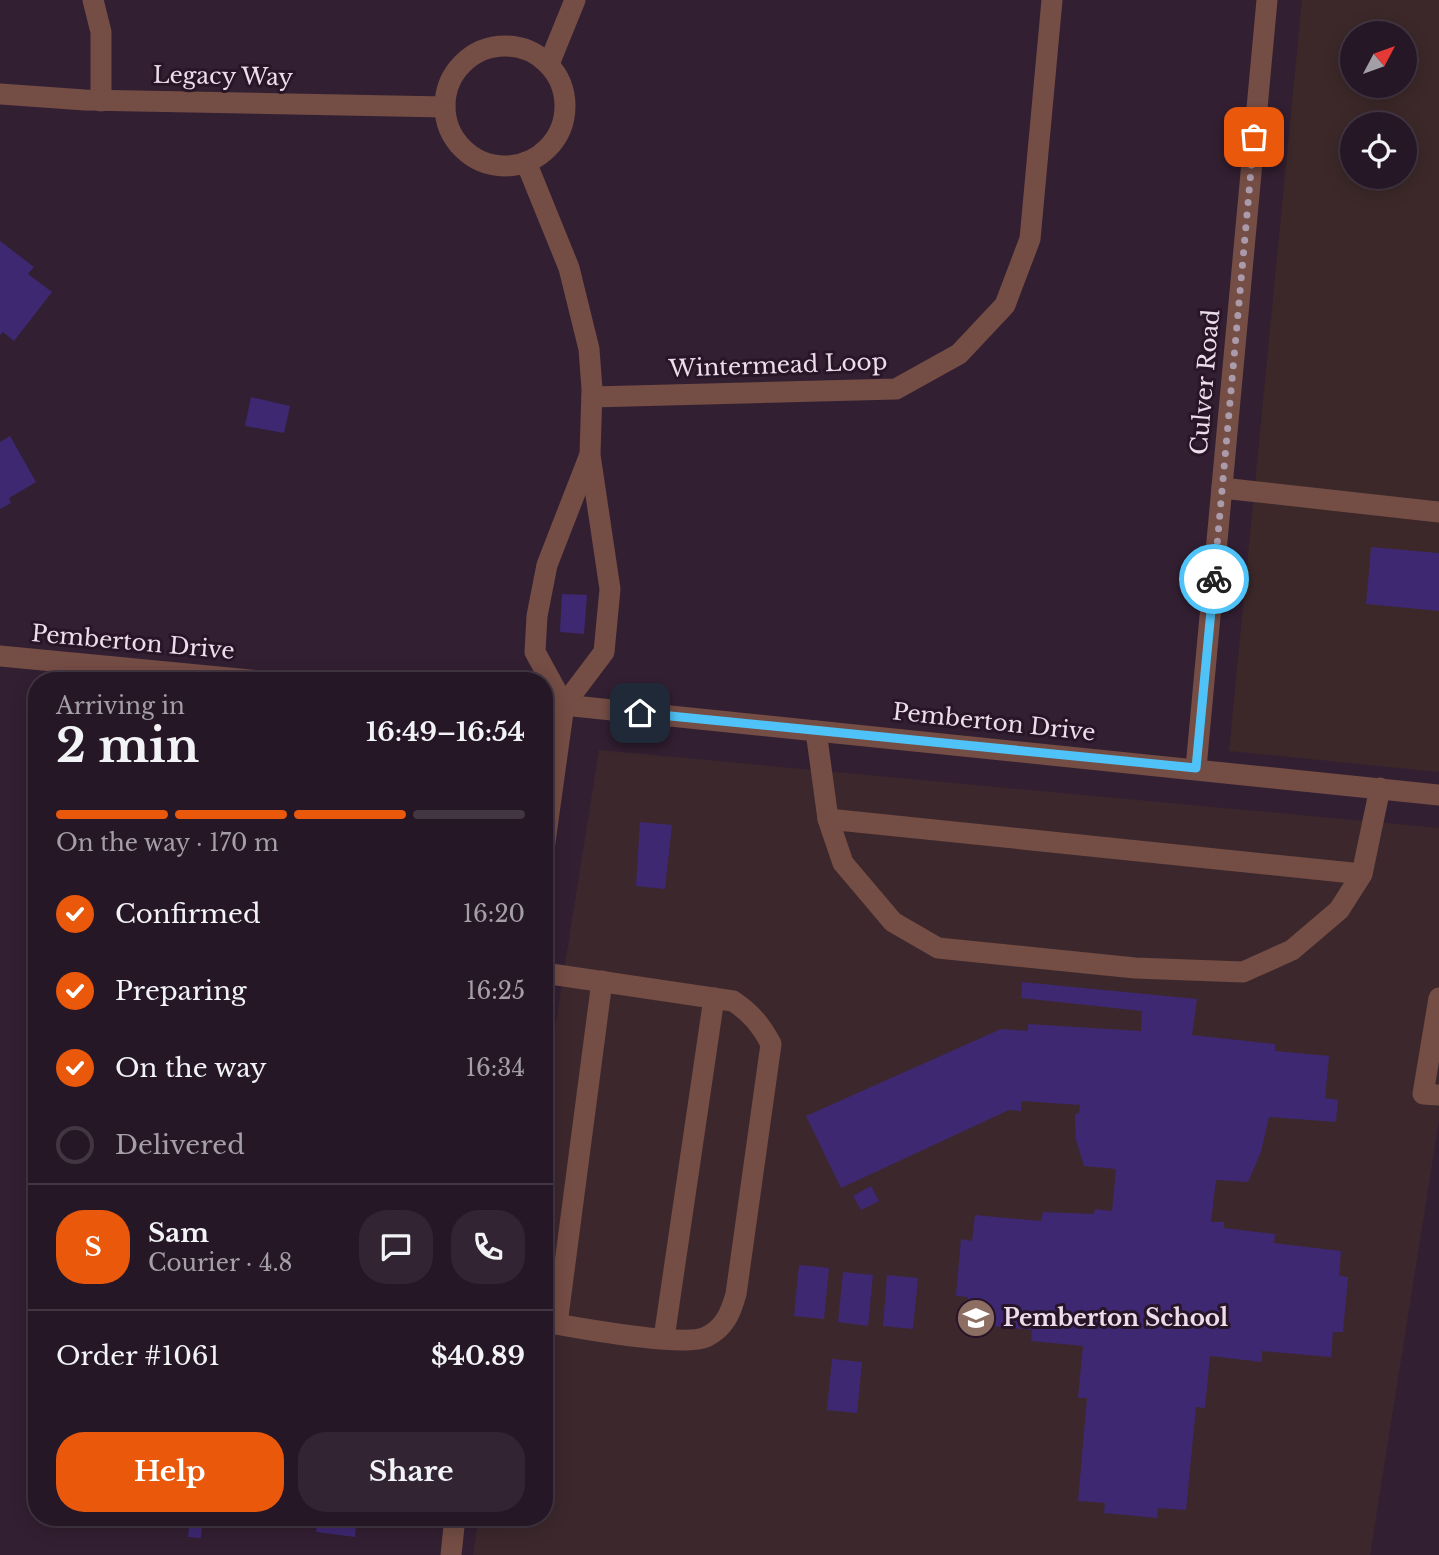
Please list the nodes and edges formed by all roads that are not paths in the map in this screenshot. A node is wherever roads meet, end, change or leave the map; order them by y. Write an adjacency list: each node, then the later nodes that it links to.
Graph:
1 (93, 0): 7 (street)
2 (575, 0): 5 (street)
3 (1052, 0): 10 (street, Wintermead Loop)
4 (1268, 0): 12 (street, Culver Road)
5 (549, 64): 8 (street); 9 (street)
6 (0, 94): 7 (street, Legacy Way)
7 (102, 100): 8 (street, Legacy Way)
8 (444, 107): 9 (street)
9 (526, 163): 10 (street)
10 (592, 397): 11 (street)
11 (590, 455): 16 (street); 17 (street)
12 (1222, 488): 13 (street); 19 (street, Culver Road)
13 (1439, 512)
14 (0, 656): 15 (street, Pemberton Drive)
15 (167, 672)
16 (542, 672)
17 (554, 704): 18 (street, Pemberton Drive)
18 (816, 731): 19 (street, Pemberton Drive); 22 (street)
19 (1196, 768): 20 (street, Pemberton Drive)
20 (1380, 788): 21 (street, Pemberton Drive); 23 (street)
21 (1439, 795)
22 (828, 819): 23 (street); 23 (street)
23 (1362, 874)
24 (553, 974): 25 (street)
25 (602, 981): 26 (street); 29 (street)
26 (715, 998): 31 (street); 31 (street)
27 (1439, 998): 28 (street)
28 (1439, 1095)
29 (553, 1310)
30 (553, 1323): 31 (street)
31 (664, 1338)
32 (455, 1526): 33 (street)
33 (450, 1555)

